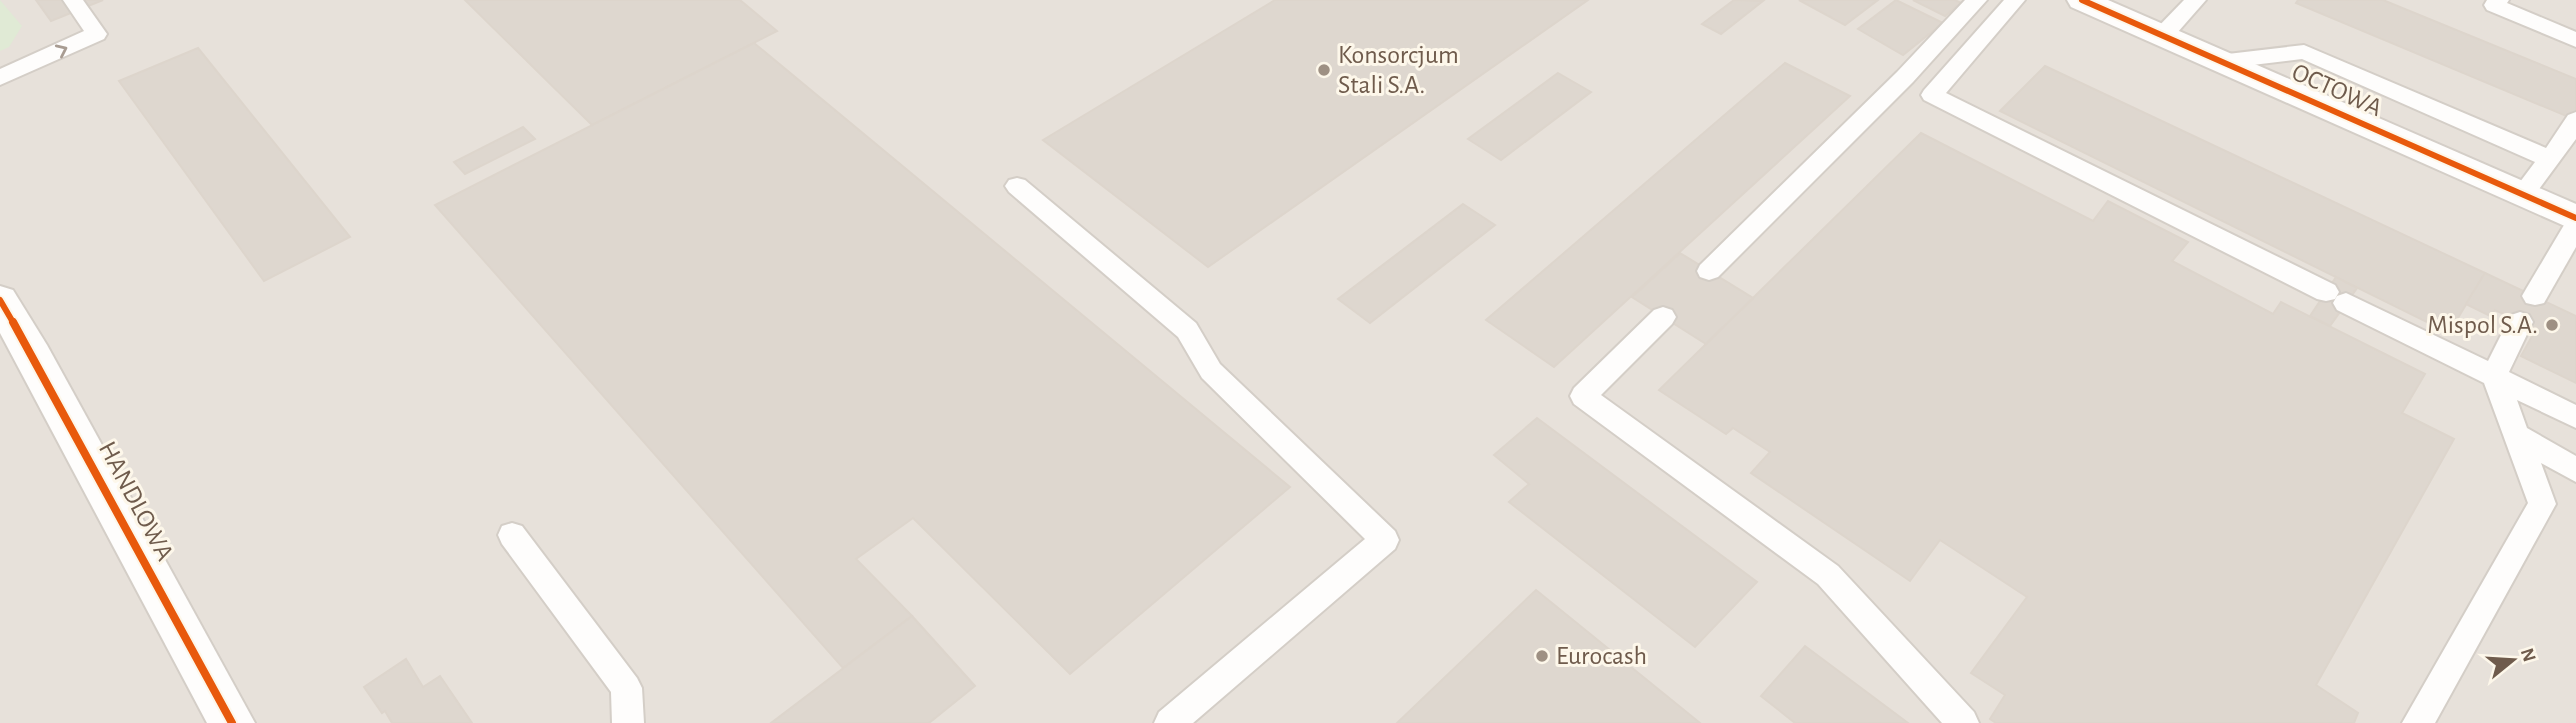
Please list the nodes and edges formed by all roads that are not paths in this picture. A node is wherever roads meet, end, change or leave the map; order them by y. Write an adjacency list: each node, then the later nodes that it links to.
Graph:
1 (73, 0): 10 (lane, one-way to 1)
2 (1977, 0): 17 (lane)
3 (2015, 0): 22 (lane)
4 (2082, 0): 7 (street, OCTOWA)
5 (2194, 0): 7 (lane)
6 (2491, 2): 8 (lane)
7 (2162, 36): 9 (street, OCTOWA)
8 (2576, 40)
9 (2219, 62): 12 (lane); 14 (street, OCTOWA)
10 (0, 78)
11 (2576, 120): 12 (lane)
12 (2550, 159): 14 (lane)
13 (1017, 186): 29 (lane)
14 (2523, 194): 15 (street, OCTOWA)
15 (2576, 218)
16 (2576, 226): 18 (lane)
17 (1709, 271)
18 (2535, 296)
19 (0, 300): 27 (street, HANDLOWA)
20 (1663, 317): 30 (lane)
21 (2520, 322): 22 (lane)
22 (2494, 375): 23 (lane); 24 (lane)
23 (2576, 417)
24 (2515, 434): 25 (lane); 31 (lane)
25 (2576, 470)
26 (512, 534): 28 (lane)
27 (232, 723)
28 (628, 723)
29 (1170, 723)
30 (1963, 723)
31 (2418, 723)

